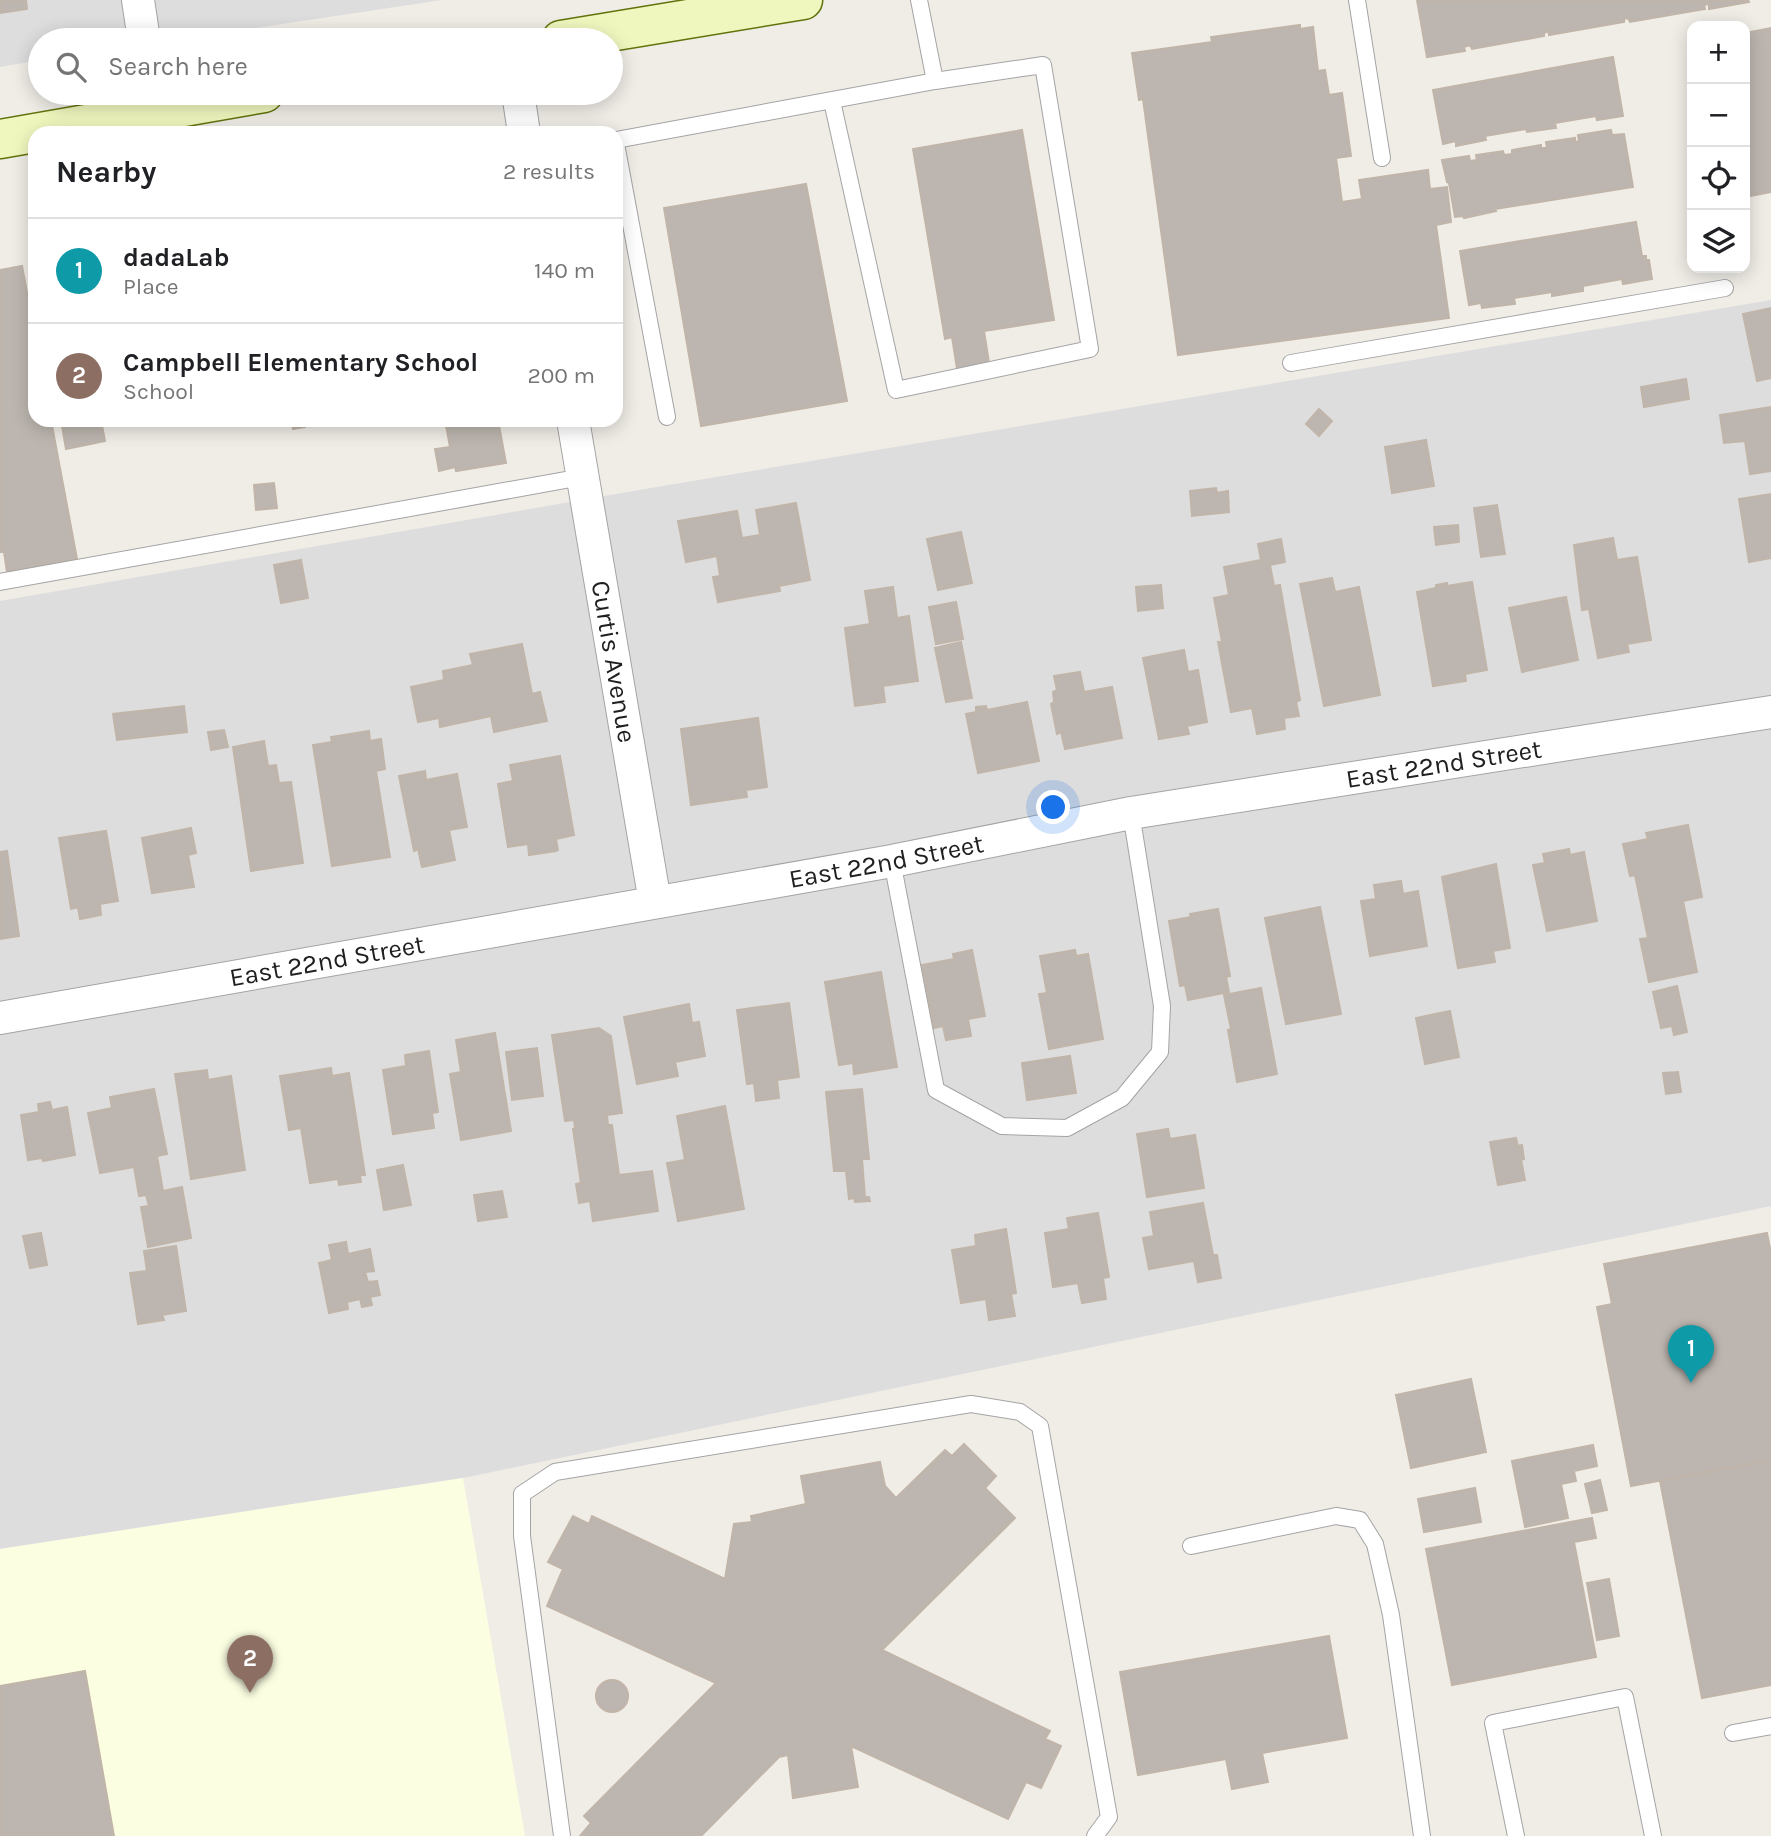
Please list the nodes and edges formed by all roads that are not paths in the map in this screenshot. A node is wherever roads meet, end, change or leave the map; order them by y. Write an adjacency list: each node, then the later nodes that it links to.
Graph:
1 (138, 0): 6 (street)
2 (803, 0): 5 (main road)
3 (919, 0): 8 (lane)
4 (1357, 0): 17 (lane)
5 (709, 8): 7 (main road)
6 (142, 28)
7 (616, 28)
8 (935, 81): 9 (lane); 9 (lane)
9 (832, 101): 16 (lane)
10 (144, 105): 12 (main road)
11 (520, 105): 13 (street)
12 (55, 126)
13 (523, 126)
14 (28, 132): 15 (main road)
15 (0, 139)
16 (623, 141)
17 (1382, 158)
18 (623, 180): 21 (lane)
19 (1725, 288): 20 (lane)
20 (1291, 363)
21 (667, 417)
22 (574, 427): 23 (street, Curtis Avenue)
23 (582, 477): 24 (lane); 28 (street, Curtis Avenue)
24 (0, 582)
25 (1771, 712): 26 (street, East 22nd Street)
26 (1131, 813): 27 (street, East 22nd Street); 27 (lane)
27 (892, 861): 28 (street, East 22nd Street)
28 (655, 902): 29 (street, East 22nd Street)
29 (0, 1018)
30 (1191, 1546): 35 (lane)
31 (1771, 1726): 32 (lane)
32 (1733, 1732)
33 (562, 1836): 34 (lane)
34 (1095, 1836)
35 (1422, 1836)
36 (1516, 1836): 37 (lane)
37 (1653, 1836)

